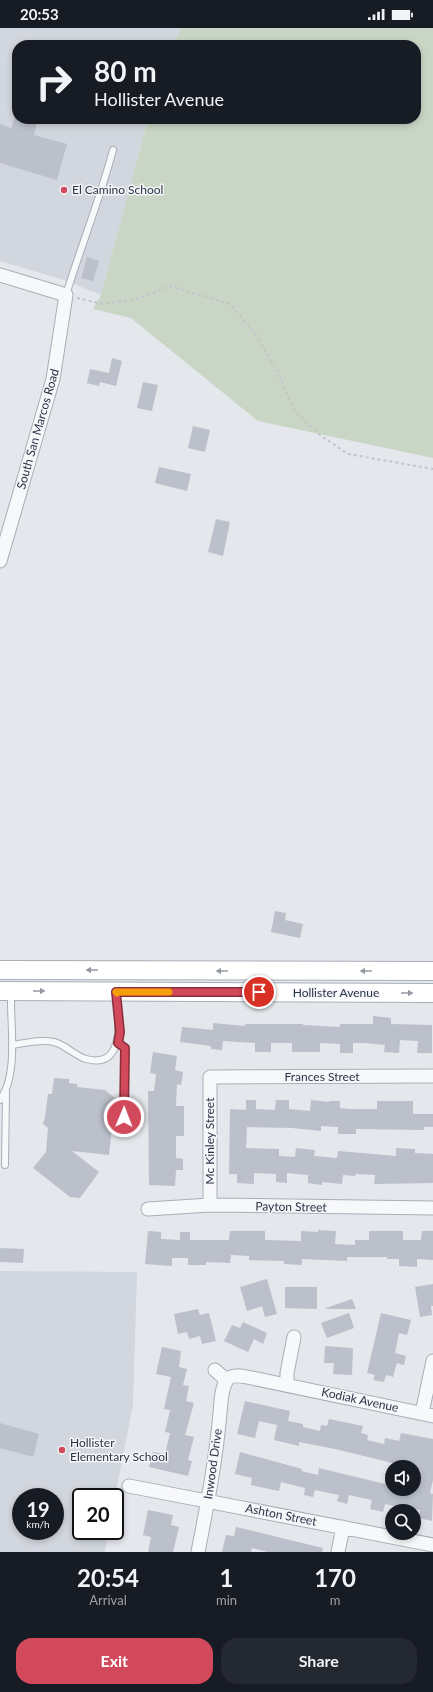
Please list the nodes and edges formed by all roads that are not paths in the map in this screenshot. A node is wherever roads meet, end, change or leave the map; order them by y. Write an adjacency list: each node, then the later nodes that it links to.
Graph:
1 (113, 150): 3 (lane)
2 (0, 276): 3 (street)
3 (66, 295): 4 (street, South San Marcos Road)
4 (0, 561)
5 (0, 970): 6 (main road, Hollister Avenue, one-way to 5)
6 (433, 971)
7 (6, 991): 8 (main road, Hollister Avenue, one-way to 8); 11 (lane)
8 (116, 992): 9 (main road, Hollister Avenue, one-way to 9); 10 (lane)
9 (433, 993)
10 (118, 1043): 11 (lane); 16 (lane)
11 (12, 1045): 14 (lane)
12 (433, 1076): 13 (street, Frances Street)
13 (210, 1077): 18 (street, Mc Kinley Street)
14 (6, 1092): 15 (lane); 17 (lane)
15 (0, 1100)
16 (124, 1117)
17 (6, 1165)
18 (210, 1205): 19 (street, Payton Street); 20 (street, Payton Street)
19 (433, 1208)
20 (148, 1209)
21 (294, 1337): 25 (street)
22 (433, 1361): 26 (street)
23 (215, 1370): 24 (street)
24 (228, 1379): 25 (street, Kodiak Avenue); 28 (street, Inwood Drive)
25 (287, 1385): 26 (street, Kodiak Avenue)
26 (427, 1415)
27 (129, 1486): 28 (street, Ashton Street)
28 (208, 1500): 29 (street, Ashton Street); 31 (street, Inwood Drive)
29 (343, 1527): 30 (street, Ashton Street); 32 (street)
30 (433, 1545)
31 (198, 1552)
32 (338, 1552)

